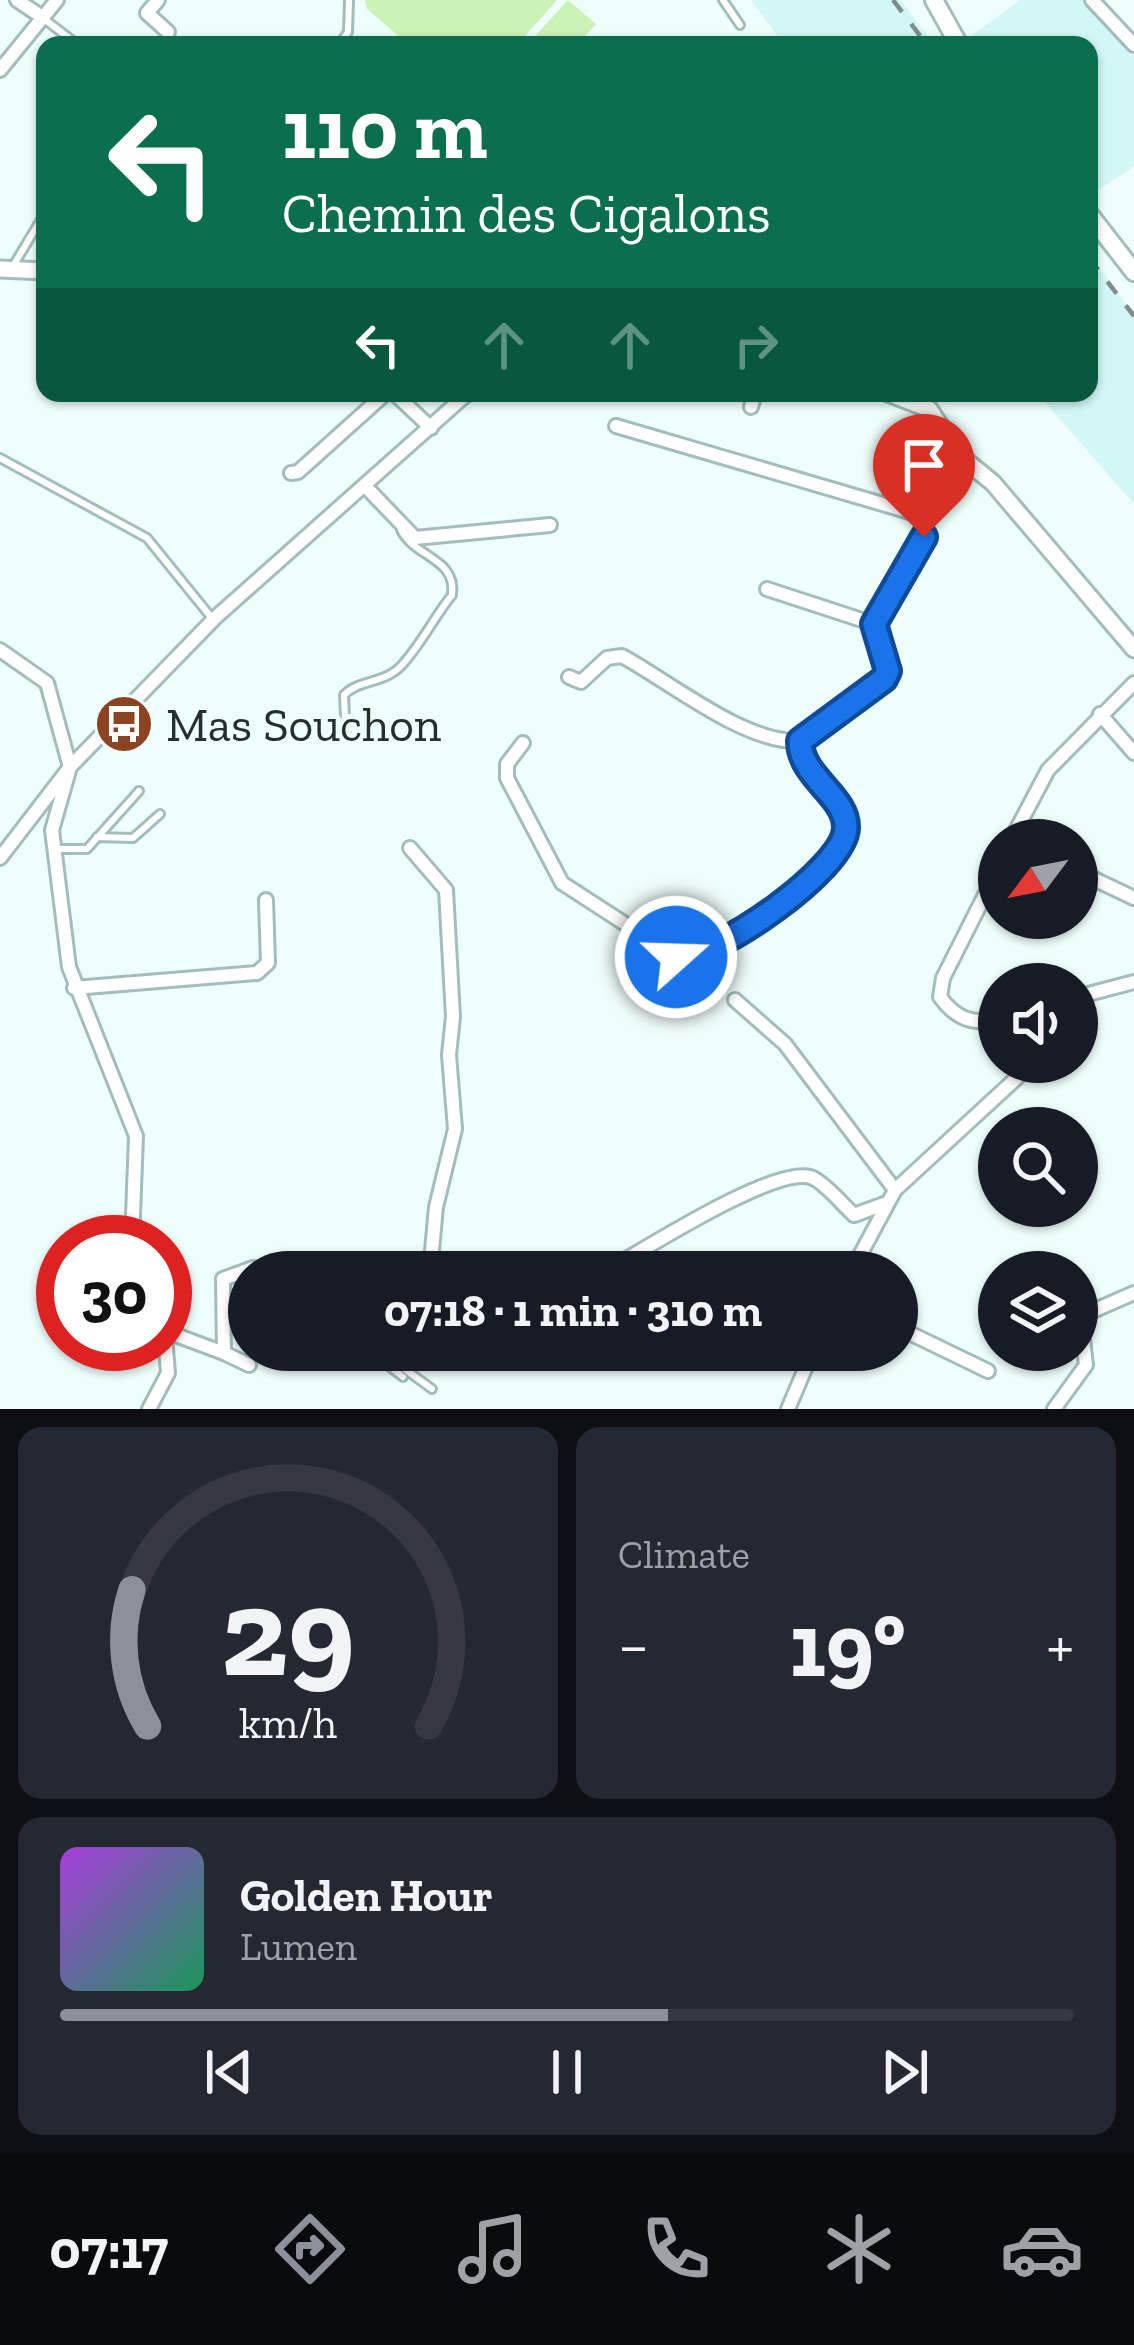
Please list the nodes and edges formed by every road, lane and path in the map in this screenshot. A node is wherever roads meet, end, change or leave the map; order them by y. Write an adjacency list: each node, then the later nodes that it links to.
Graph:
1 (17, 0): 8 (street)
2 (57, 0): 8 (street)
3 (158, 0): 10 (street)
4 (349, 0): 12 (lane)
5 (723, 0): 9 (lane)
6 (934, 0): 13 (main road)
7 (1092, 0): 14 (street)
8 (42, 17): 11 (lane); 15 (street)
9 (740, 25)
10 (168, 32)
11 (66, 36)
12 (345, 36)
13 (954, 36)
14 (1134, 45)
15 (0, 70)
16 (1098, 224): 18 (main road)
17 (36, 226): 19 (lane)
18 (1130, 259)
19 (6, 269): 20 (street)
20 (36, 271)
21 (380, 402): 29 (street)
22 (400, 402): 26 (street)
23 (458, 402): 26 (street)
24 (911, 402): 27 (street)
25 (616, 426): 31 (street)
26 (430, 428): 30 (street)
27 (960, 456): 31 (street); 37 (street)
28 (0, 458): 35 (lane)
29 (290, 473)
30 (365, 486): 33 (street); 35 (street)
31 (920, 515): 36 (street)
32 (550, 525): 33 (street)
33 (401, 530): 42 (lane)
34 (767, 590): 36 (street)
35 (214, 620): 46 (street)
36 (874, 624): 43 (street)
37 (1134, 649)
38 (0, 650): 46 (street)
39 (569, 676): 43 (street)
40 (1134, 683): 41 (street)
41 (1100, 714): 45 (street); 49 (street)
42 (358, 737)
43 (800, 741): 44 (street)
44 (523, 743)
45 (1134, 752)
46 (70, 766): 52 (street); 53 (street)
47 (139, 791): 50 (lane)
48 (160, 814): 50 (lane)
49 (1025, 819)
50 (97, 837): 52 (lane)
51 (410, 848): 66 (street)
52 (56, 849): 59 (street)
53 (0, 858)
54 (1098, 883): 55 (street)
55 (1134, 898)
56 (266, 900): 59 (street)
57 (978, 909): 62 (street)
58 (1134, 982): 60 (street)
59 (74, 988): 65 (street)
60 (1098, 991)
61 (735, 1000): 64 (street)
62 (978, 1023)
63 (1012, 1083): 64 (street)
64 (891, 1196): 67 (street); 68 (street)
65 (133, 1215)
66 (432, 1251)
67 (636, 1251)
68 (862, 1251)
69 (228, 1277): 73 (street)
70 (1134, 1293): 84 (street)
71 (918, 1337): 75 (street)
72 (192, 1343): 73 (street)
73 (224, 1353): 74 (street)
74 (228, 1355)
75 (978, 1366)
76 (168, 1371): 82 (street)
77 (395, 1371): 80 (lane)
78 (407, 1371): 81 (lane)
79 (804, 1371): 83 (street)
80 (403, 1377)
81 (432, 1390)
82 (149, 1409)
83 (788, 1409)
84 (1054, 1409)

